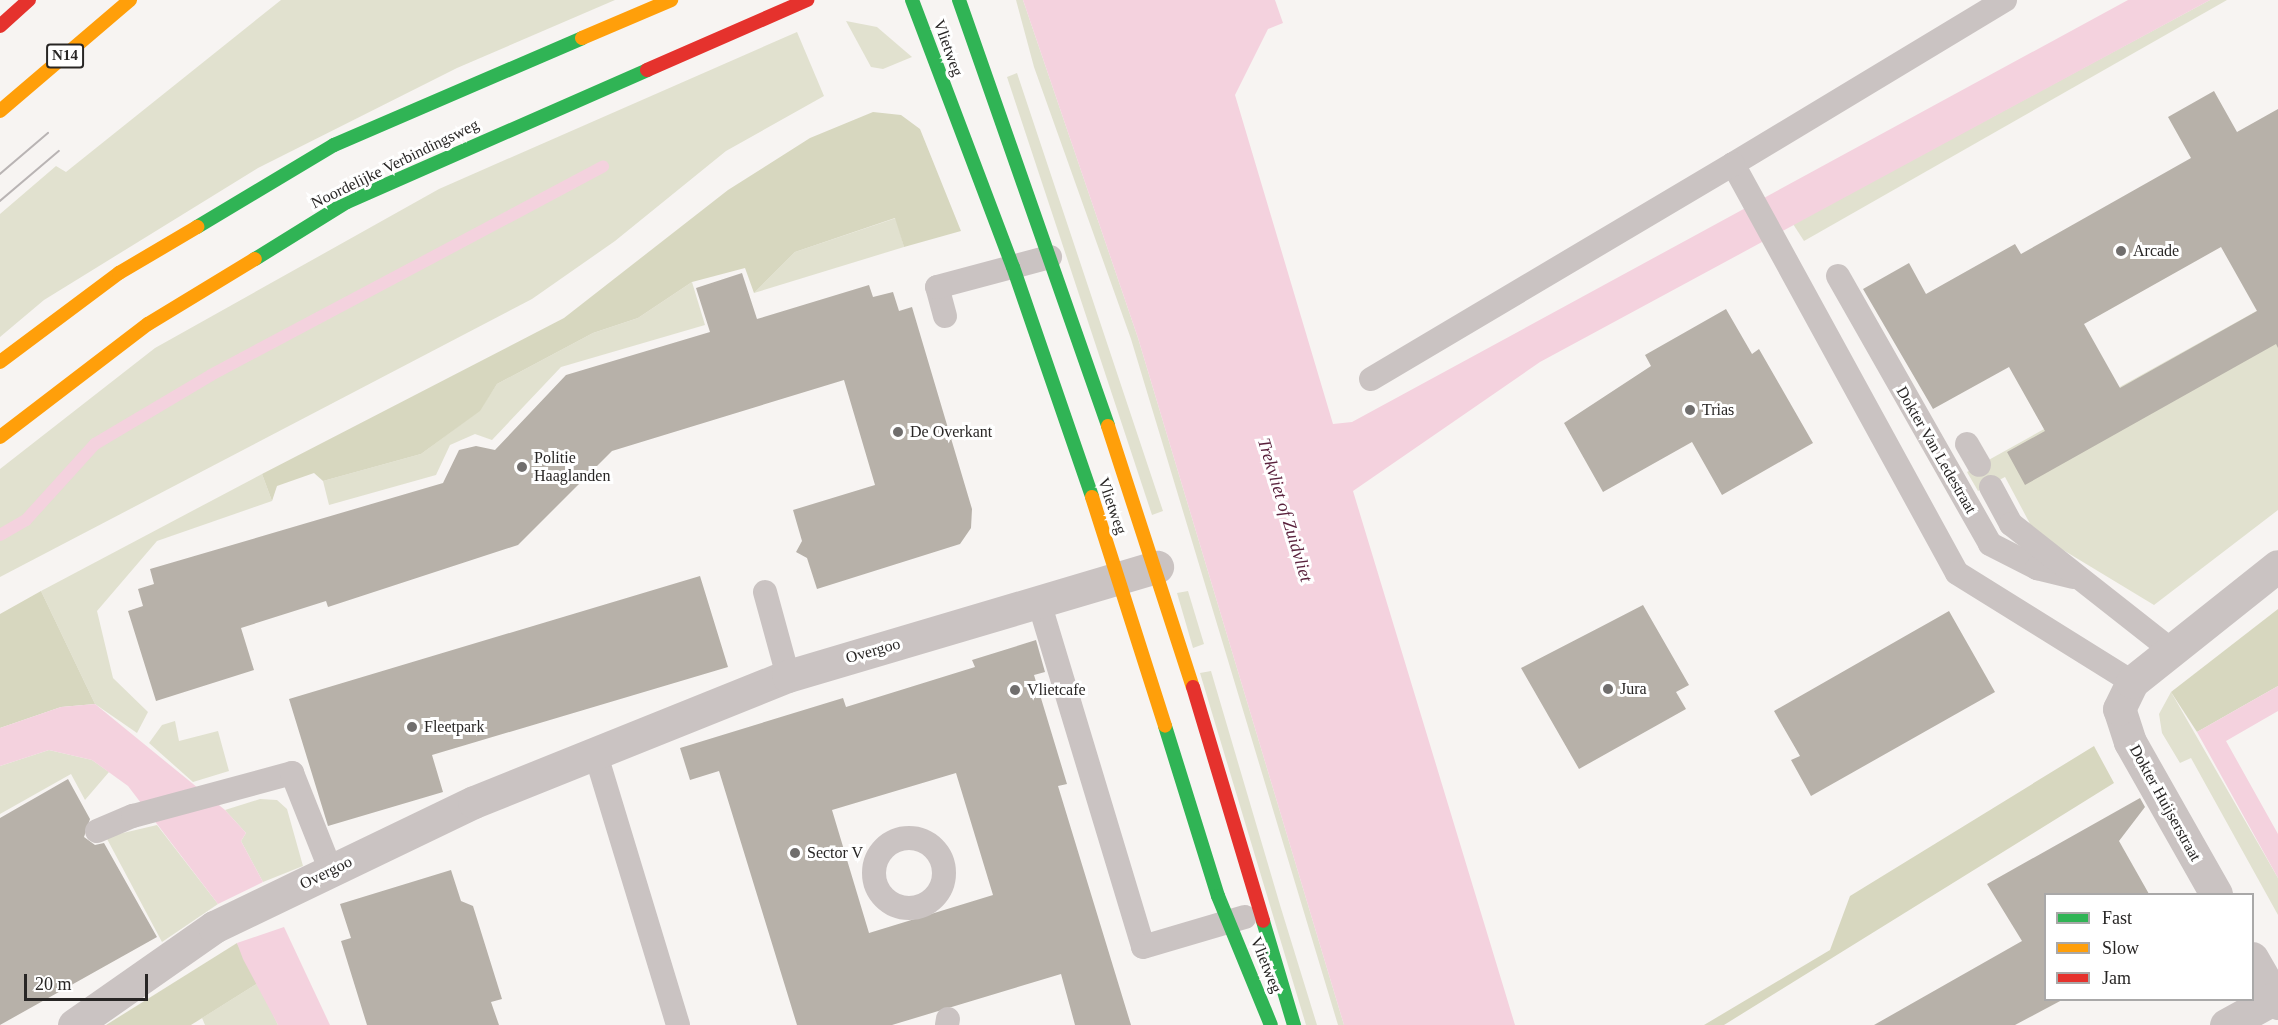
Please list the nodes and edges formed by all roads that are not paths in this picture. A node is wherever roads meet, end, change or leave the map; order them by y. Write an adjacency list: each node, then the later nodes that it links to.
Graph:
1 (29, 0): 8 (street)
2 (130, 0): 9 (street, N14)
3 (671, 0): 15 (street)
4 (807, 0): 17 (street, Noordelijke Verbindingsweg)
5 (912, 0): 12 (street, Vlietweg)
6 (959, 0): 11 (street, Vlietweg)
7 (2005, 0): 10 (lane)
8 (0, 26)
9 (0, 111)
10 (1733, 164): 16 (lane); 29 (lane)
11 (1050, 257): 12 (lane); 22 (street, Vlietweg)
12 (1013, 267): 14 (lane); 24 (street, Vlietweg)
13 (1838, 276): 23 (lane, Dokter Van Ledestraat)
14 (945, 316)
15 (0, 362)
16 (1371, 379)
17 (0, 437)
18 (1967, 444): 19 (lane)
19 (1979, 465)
20 (1991, 487): 23 (lane)
21 (2278, 566): 27 (street)
22 (1157, 567): 24 (street, Overgoo); 34 (street, Vlietweg)
23 (2073, 577): 27 (lane)
24 (1119, 578): 26 (street, Overgoo); 35 (street, Vlietweg)
25 (765, 592): 28 (lane)
26 (1039, 602): 28 (street, Overgoo); 35 (lane)
27 (2171, 650): 29 (street)
28 (788, 676): 30 (street, Overgoo)
29 (2126, 696): 33 (street, Dokter Huijserstraat)
30 (596, 755): 32 (street, Overgoo); 39 (lane)
31 (97, 831): 32 (lane)
32 (331, 871): 38 (street, Overgoo)
33 (2215, 893)
34 (1260, 912): 35 (lane); 41 (street, Vlietweg)
35 (1229, 921): 40 (street, Vlietweg)
36 (2254, 960): 37 (street)
37 (2277, 1001): 42 (street)
38 (74, 1025)
39 (678, 1025)
40 (1271, 1025)
41 (1294, 1025)
42 (2226, 1025)

